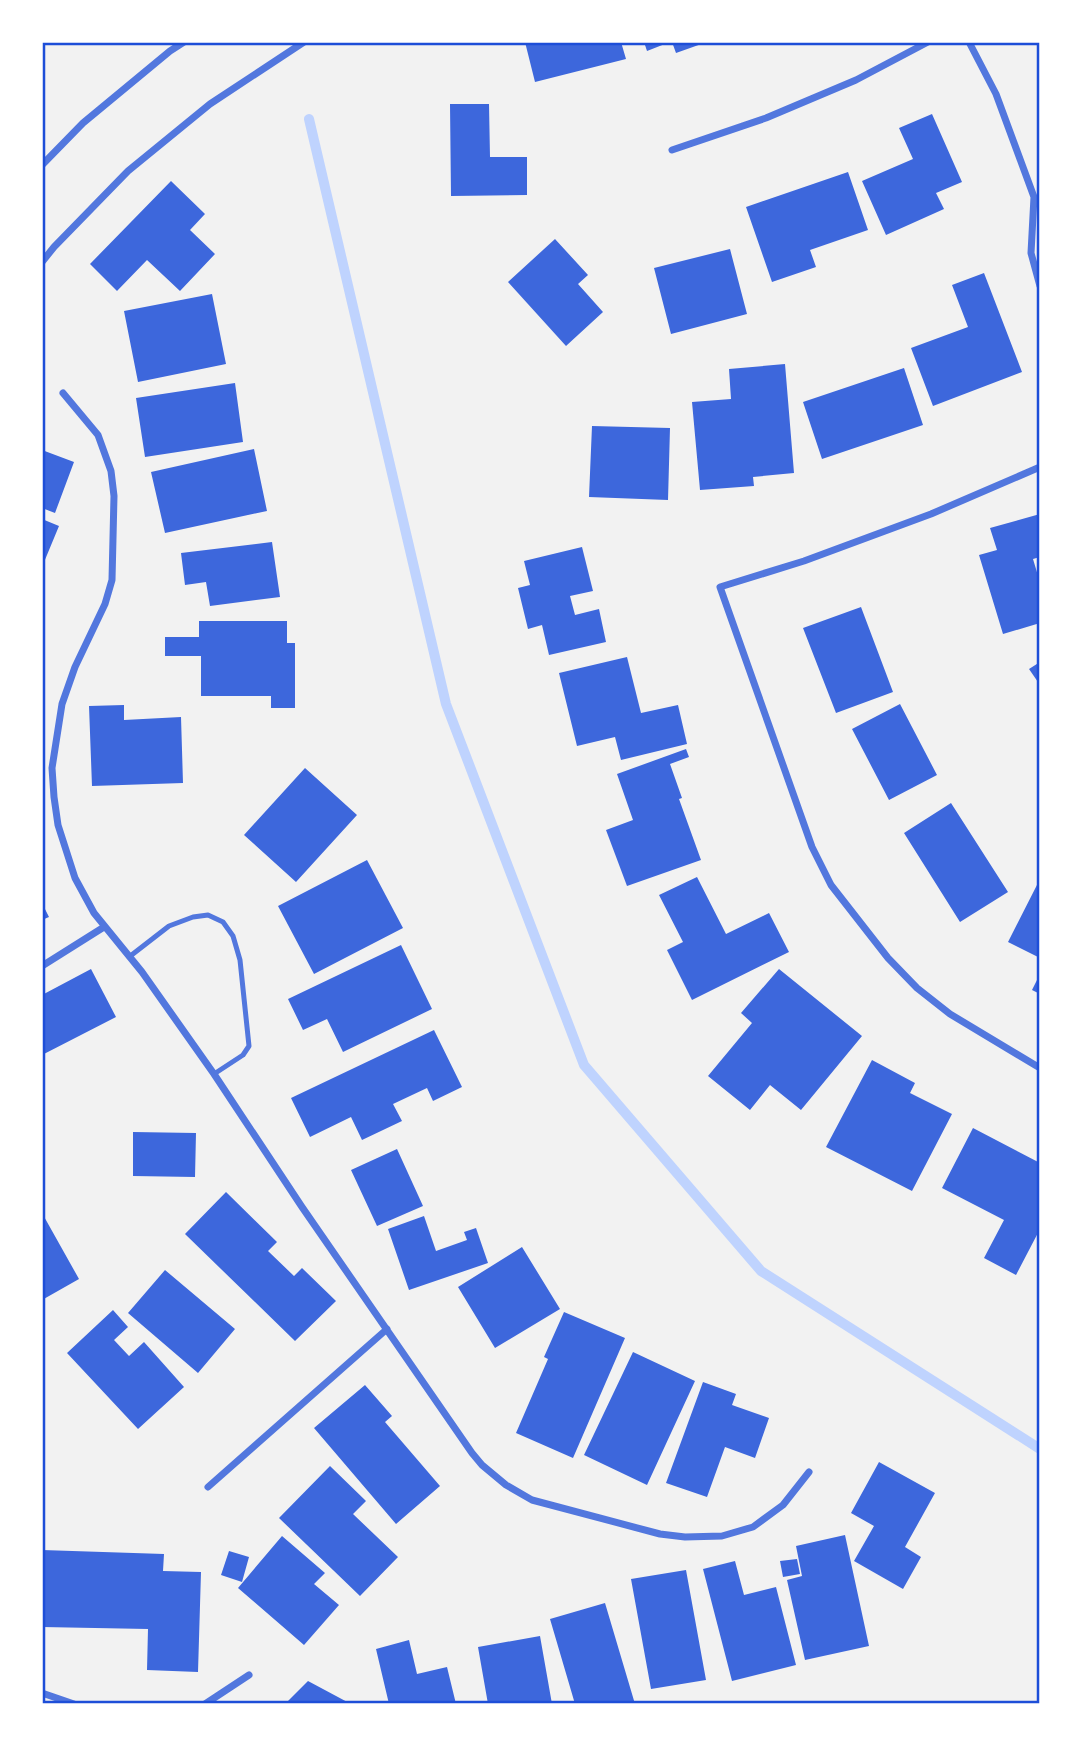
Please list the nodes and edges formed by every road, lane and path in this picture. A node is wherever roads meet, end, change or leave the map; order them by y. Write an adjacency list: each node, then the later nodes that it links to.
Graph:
1 (184, 42): 6 (street)
2 (304, 42): 8 (street)
3 (928, 42): 5 (street)
4 (969, 42): 7 (street)
5 (672, 150)
6 (42, 165)
7 (1037, 200): 9 (street)
8 (42, 262)
9 (1040, 286)
10 (63, 393): 12 (street)
11 (1040, 467): 15 (street)
12 (104, 927): 13 (street); 14 (street)
13 (129, 957): 16 (street); 16 (lane)
14 (42, 966)
15 (1040, 1068)
16 (214, 1074): 17 (street)
17 (387, 1329): 18 (street); 19 (street)
18 (809, 1472)
19 (208, 1487)
20 (249, 1675): 23 (street)
21 (42, 1693): 22 (street)
22 (74, 1704)
23 (205, 1704)

